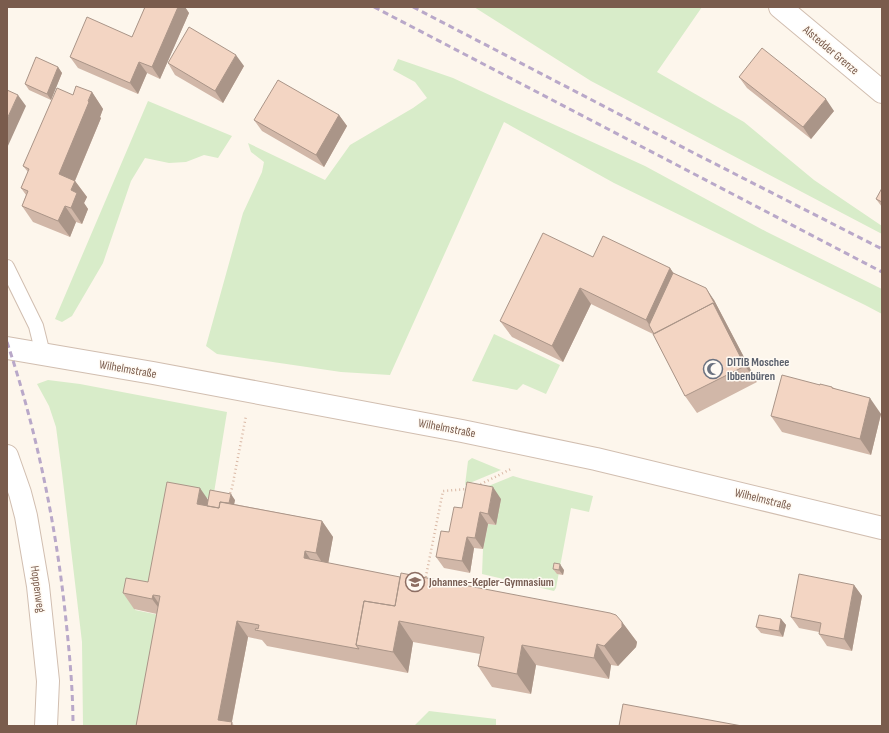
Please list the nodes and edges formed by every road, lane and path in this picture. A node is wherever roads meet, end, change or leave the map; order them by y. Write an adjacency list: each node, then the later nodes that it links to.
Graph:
1 (780, 7): 2 (street, Alstedder Grenze)
2 (882, 92)
3 (7, 267): 5 (lane)
4 (7, 348): 5 (street, Wilhelmstraße)
5 (43, 354): 6 (street, Wilhelmstraße)
6 (251, 392): 9 (path); 10 (street, Wilhelmstraße)
7 (7, 456): 12 (street, Hoppenweg)
8 (511, 469): 11 (path)
9 (228, 502)
10 (882, 528)
11 (425, 584)
12 (46, 726)

